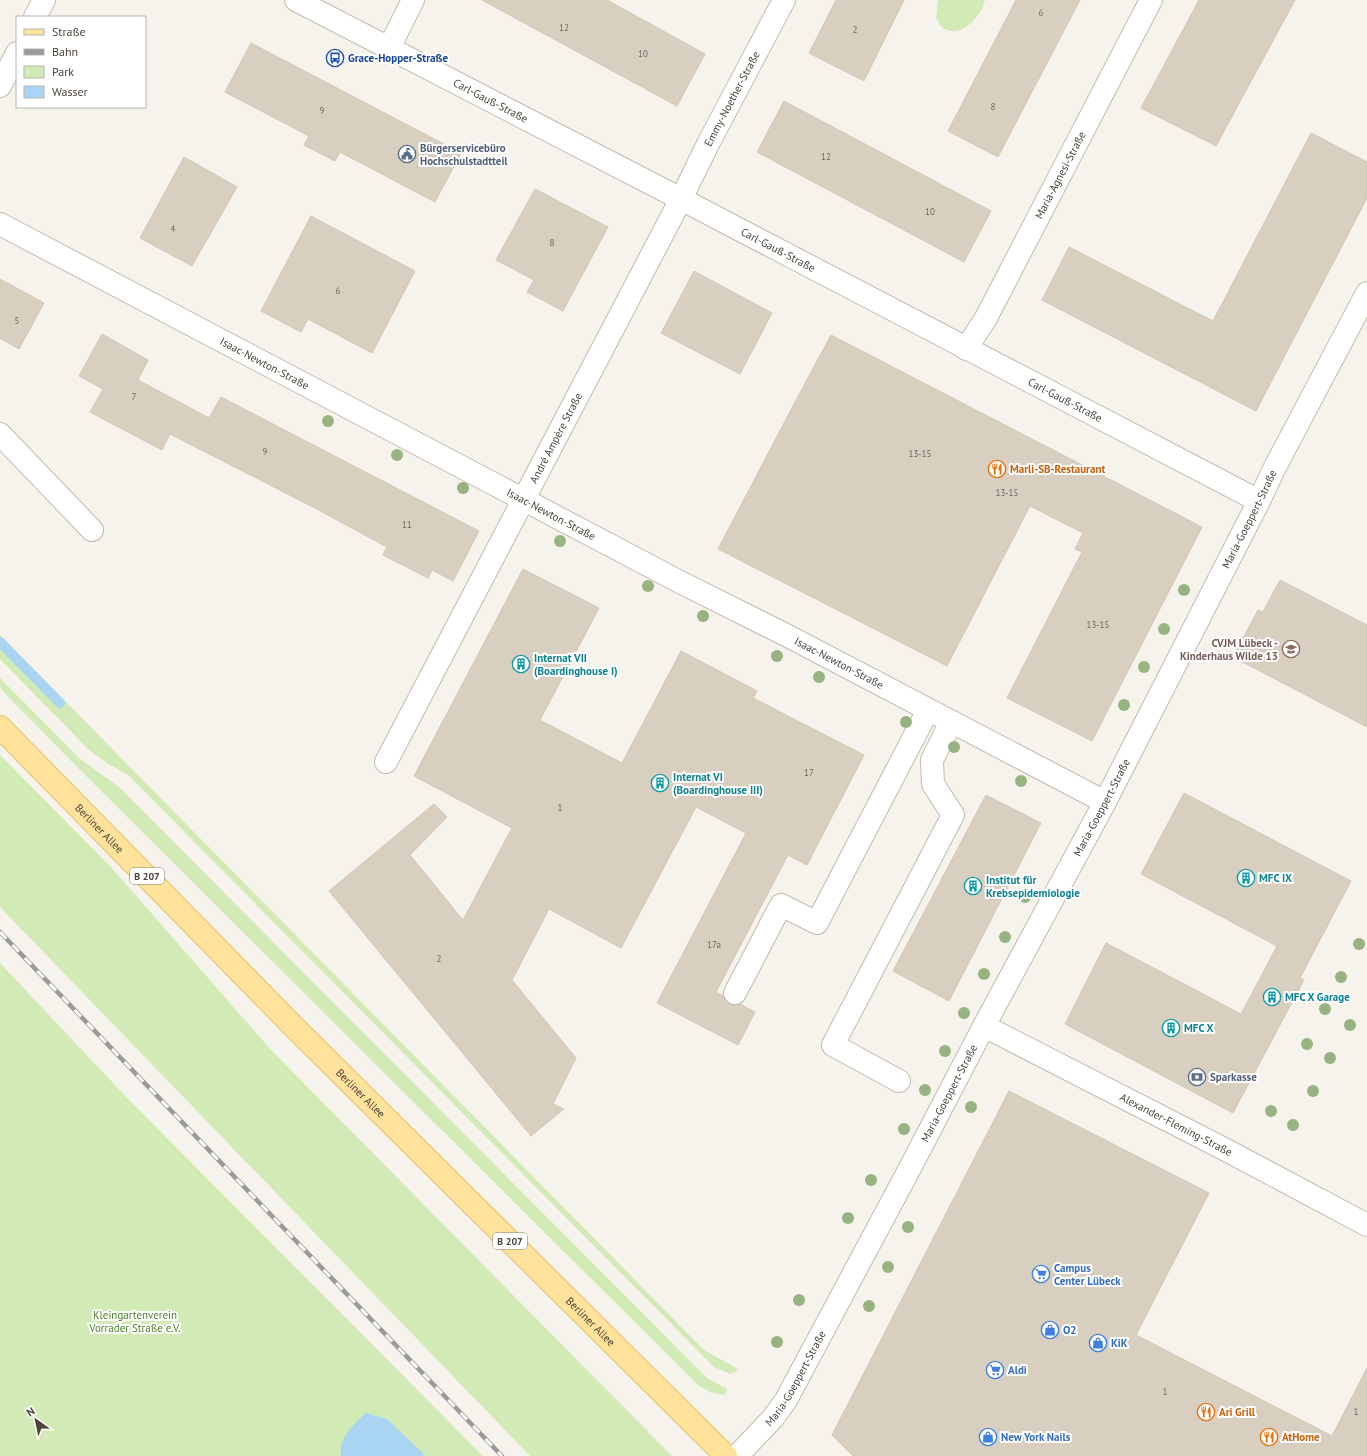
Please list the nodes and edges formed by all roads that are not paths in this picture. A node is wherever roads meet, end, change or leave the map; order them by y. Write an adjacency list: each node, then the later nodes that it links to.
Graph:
1 (44, 0): 6 (street)
2 (296, 0): 7 (street, Carl-Gauß-Straße)
3 (413, 0): 7 (street)
4 (784, 0): 10 (street, Emmy-Noether-Straße)
5 (1151, 0): 13 (street, Maria-Agnesi-Straße)
6 (36, 16)
7 (389, 48): 10 (street, Carl-Gauß-Straße)
8 (16, 55): 9 (street)
9 (0, 86)
10 (681, 199): 13 (street, Carl-Gauß-Straße); 15 (street, André Ampère Straße)
11 (0, 224): 15 (street, Isaac-Newton-Straße)
12 (1367, 293): 16 (street, Maria-Goeppert-Straße)
13 (966, 349): 16 (street, Carl-Gauß-Straße)
14 (0, 434): 17 (street)
15 (524, 499): 18 (street, Isaac-Newton-Straße); 21 (street, André Ampère Straße)
16 (1259, 501): 22 (street, Maria-Goeppert-Straße)
17 (92, 530)
18 (928, 710): 19 (street, Isaac-Newton-Straße); 23 (street)
19 (951, 722): 22 (street, Isaac-Newton-Straße); 25 (street)
20 (0, 727): 27 (main road, Berliner Allee / B 207)
21 (386, 762)
22 (1105, 802): 24 (street, Maria-Goeppert-Straße)
23 (735, 993)
24 (984, 1026): 26 (street, Alexander-Fleming-Straße); 28 (street, Maria-Goeppert-Straße)
25 (899, 1081)
26 (1367, 1225)
27 (726, 1456)
28 (737, 1456)

